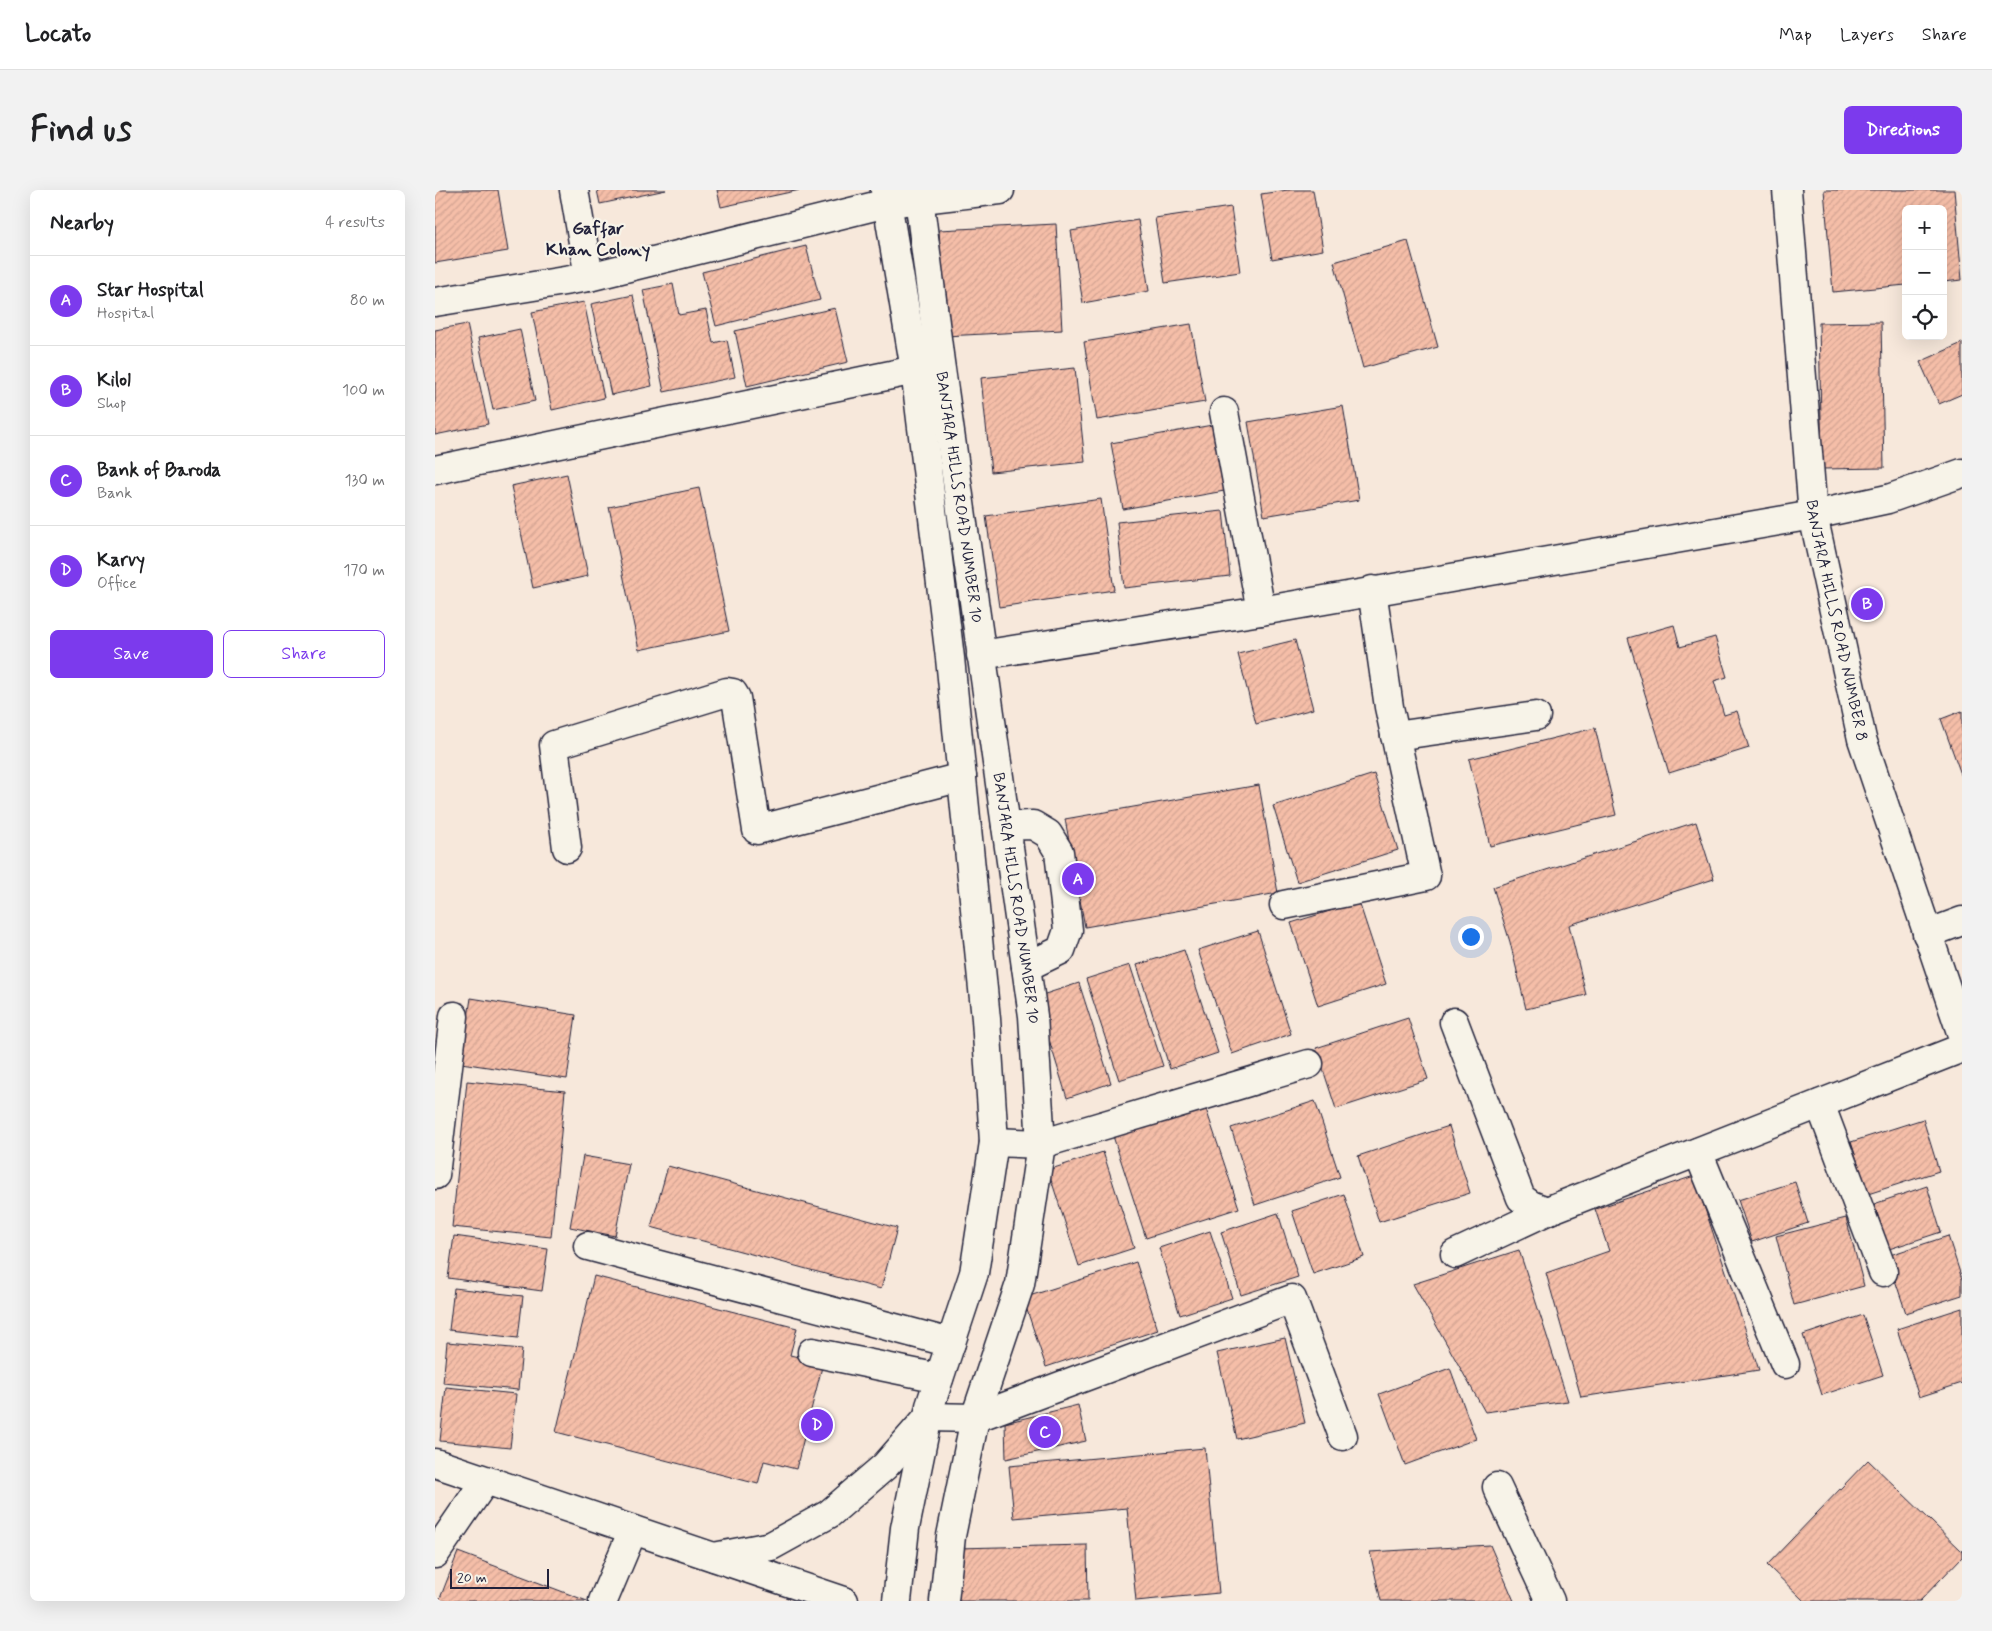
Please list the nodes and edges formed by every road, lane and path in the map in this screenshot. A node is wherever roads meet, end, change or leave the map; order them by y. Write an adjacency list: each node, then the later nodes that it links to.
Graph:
1 (574, 190): 6 (street)
2 (1000, 190): 4 (street)
3 (1787, 190): 12 (street, BANJARA HILLS ROAD NUMBER 8)
4 (919, 194): 5 (street); 15 (street, BANJARA HILLS ROAD NUMBER 10)
5 (886, 197): 6 (street); 8 (street, BANJARA HILLS ROAD NUMBER 10)
6 (589, 277): 7 (street)
7 (435, 302)
8 (915, 370): 10 (street); 18 (street, BANJARA HILLS ROAD NUMBER 10)
9 (1224, 412): 14 (street)
10 (435, 470)
11 (1962, 473): 12 (street)
12 (1813, 515): 13 (street); 23 (street, BANJARA HILLS ROAD NUMBER 8)
13 (1372, 590): 14 (street); 17 (street)
14 (1261, 610): 15 (street)
15 (981, 654): 19 (street, BANJARA HILLS ROAD NUMBER 10)
16 (1536, 716): 17 (street)
17 (1396, 740): 21 (street)
18 (962, 776): 20 (street); 31 (street, BANJARA HILLS ROAD NUMBER 10)
19 (1006, 826): 24 (street, BANJARA HILLS ROAD NUMBER 10); 24 (street)
20 (567, 848)
21 (1284, 905)
22 (1962, 921): 23 (street)
23 (1927, 934): 27 (street, BANJARA HILLS ROAD NUMBER 8)
24 (1026, 967): 32 (street, BANJARA HILLS ROAD NUMBER 10)
25 (454, 1016): 34 (street)
26 (1454, 1022): 35 (street)
27 (1962, 1035)
28 (1962, 1048): 30 (street)
29 (1309, 1064): 32 (street)
30 (1820, 1104): 33 (street); 38 (street)
31 (994, 1142): 32 (street); 39 (street, BANJARA HILLS ROAD NUMBER 10)
32 (1041, 1144): 44 (street, BANJARA HILLS ROAD NUMBER 10)
33 (1698, 1152): 35 (street); 41 (street)
34 (435, 1175)
35 (1547, 1211): 37 (street)
36 (588, 1246): 39 (street)
37 (1455, 1254)
38 (1883, 1272)
39 (951, 1343): 42 (street, BANJARA HILLS ROAD NUMBER 10)
40 (813, 1352): 42 (street)
41 (1785, 1364)
42 (939, 1378): 43 (street, BANJARA HILLS ROAD NUMBER 10)
43 (928, 1417): 44 (street); 51 (street); 54 (street, BANJARA HILLS ROAD NUMBER 10)
44 (975, 1418): 45 (street); 55 (street, BANJARA HILLS ROAD NUMBER 10)
45 (1343, 1436)
46 (435, 1463): 47 (street)
47 (485, 1481): 49 (street); 50 (street)
48 (1497, 1487): 56 (street)
49 (633, 1530): 51 (street); 52 (street)
50 (435, 1554)
51 (714, 1557): 53 (street)
52 (603, 1601)
53 (844, 1601)
54 (897, 1601)
55 (944, 1601)
56 (1550, 1601)

